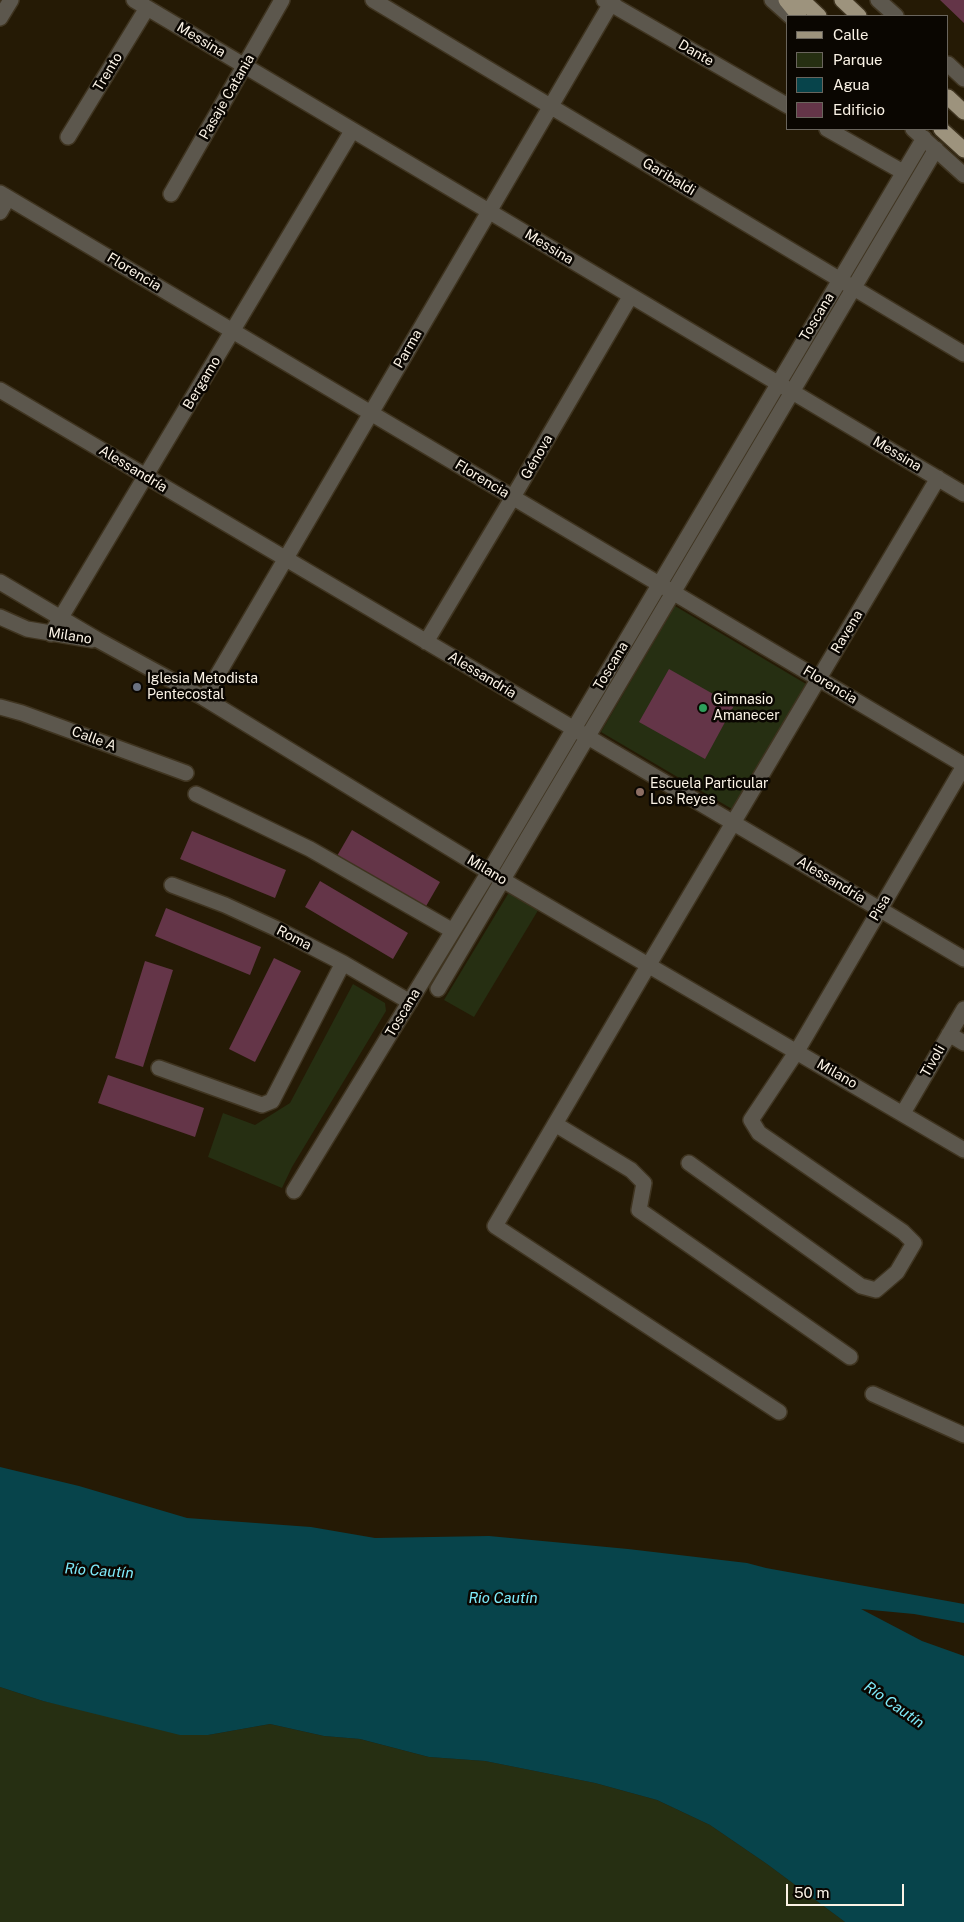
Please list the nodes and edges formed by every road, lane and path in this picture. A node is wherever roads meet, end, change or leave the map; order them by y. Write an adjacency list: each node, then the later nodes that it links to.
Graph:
1 (10, 0): 16 (street)
2 (282, 0): 18 (street, Pasaje Catania)
3 (373, 0): 22 (street, Garibaldi)
4 (772, 0): 11 (street)
5 (786, 0): 12 (main road)
6 (802, 0): 13 (main road)
7 (842, 0): 14 (main road)
8 (609, 1): 21 (street, Dante); 22 (street, Parma)
9 (881, 1): 15 (street)
10 (140, 4): 18 (street, Messina); 28 (street, Trento)
11 (789, 15)
12 (798, 15)
13 (819, 15)
14 (858, 15)
15 (895, 15)
16 (0, 18)
17 (949, 65): 19 (street)
18 (245, 66): 26 (street, Messina); 33 (street, Pasaje Catania)
19 (964, 79)
20 (949, 99): 23 (main road)
21 (786, 105)
22 (551, 106): 35 (street, Parma); 37 (street, Garibaldi)
23 (964, 112)
24 (829, 130): 31 (street)
25 (942, 130): 30 (main road)
26 (352, 131): 35 (street, Messina); 40 (street, Bergamo)
27 (918, 133): 29 (street); 31 (street, Toscana)
28 (68, 137)
29 (936, 149): 32 (street); 38 (street, Toscana)
30 (964, 150)
31 (903, 172): 37 (street, Toscana)
32 (964, 175)
33 (171, 194)
34 (4, 195): 36 (street); 40 (street, Florencia)
35 (489, 211): 39 (street, Messina); 45 (street, Parma)
36 (0, 212)
37 (840, 280): 38 (street, Garibaldi); 42 (street, Toscana)
38 (854, 288): 41 (street, Garibaldi); 44 (street, Toscana)
39 (630, 296): 42 (street, Messina); 49 (street, Génova)
40 (233, 331): 45 (street, Florencia); 46 (street, Bergamo)
41 (964, 354)
42 (778, 383): 44 (street, Messina); 52 (street, Toscana)
43 (0, 390): 46 (street, Alessandría)
44 (792, 392): 47 (street, Messina); 53 (street, Toscana)
45 (371, 413): 49 (street, Florencia); 50 (street, Parma)
46 (146, 476): 50 (street, Alessandría); 55 (street, Bergamo)
47 (938, 478): 48 (street, Messina); 59 (street, Ravena)
48 (964, 494)
49 (513, 497): 52 (street, Florencia); 58 (street, Génova)
50 (285, 559): 58 (street, Alessandría); 60 (street, Parma)
51 (0, 582): 55 (street)
52 (659, 584): 53 (street, Florencia); 62 (street, Toscana)
53 (674, 592): 59 (street, Florencia); 63 (street, Toscana)
54 (0, 617): 56 (street, Milano)
55 (60, 619): 56 (street, Bergamo); 57 (street)
56 (52, 634): 57 (street, Milano)
57 (98, 640): 60 (street, Milano)
58 (426, 642): 62 (street, Alessandría)
59 (820, 679): 64 (street, Florencia); 67 (street, Ravena)
60 (204, 698): 68 (street, Milano)
61 (0, 707): 65 (street, Calle A)
62 (574, 728): 63 (street, Alessandría); 68 (street, Toscana)
63 (588, 737): 67 (street, Alessandría); 69 (street, Toscana)
64 (964, 765): 71 (street, Pisa)
65 (186, 773)
66 (196, 794): 72 (street)
67 (733, 823): 71 (street, Alessandría); 75 (street, Ravena)
68 (489, 872): 69 (street, Milano); 72 (street, Toscana)
69 (503, 880): 75 (street, Milano); 76 (street, Toscana)
70 (172, 885): 74 (street, Roma)
71 (880, 909): 73 (street, Alessandría); 81 (street, Pisa)
72 (453, 931): 77 (street, Toscana)
73 (964, 959)
74 (343, 963): 77 (street, Roma); 82 (street)
75 (648, 966): 81 (street, Milano); 84 (street, Ravena)
76 (438, 989)
77 (410, 1002): 87 (street, Toscana)
78 (964, 1009): 79 (street, Tivoli)
79 (949, 1034): 80 (street); 83 (street, Tivoli)
80 (964, 1043)
81 (797, 1051): 83 (street, Milano); 86 (street, Pisa)
82 (159, 1068)
83 (903, 1113): 85 (street, Milano)
84 (555, 1124): 88 (street); 90 (street, Ravena)
85 (964, 1150)
86 (689, 1163)
87 (294, 1191)
88 (850, 1357)
89 (873, 1394): 91 (street)
90 (779, 1412)
91 (964, 1435)

